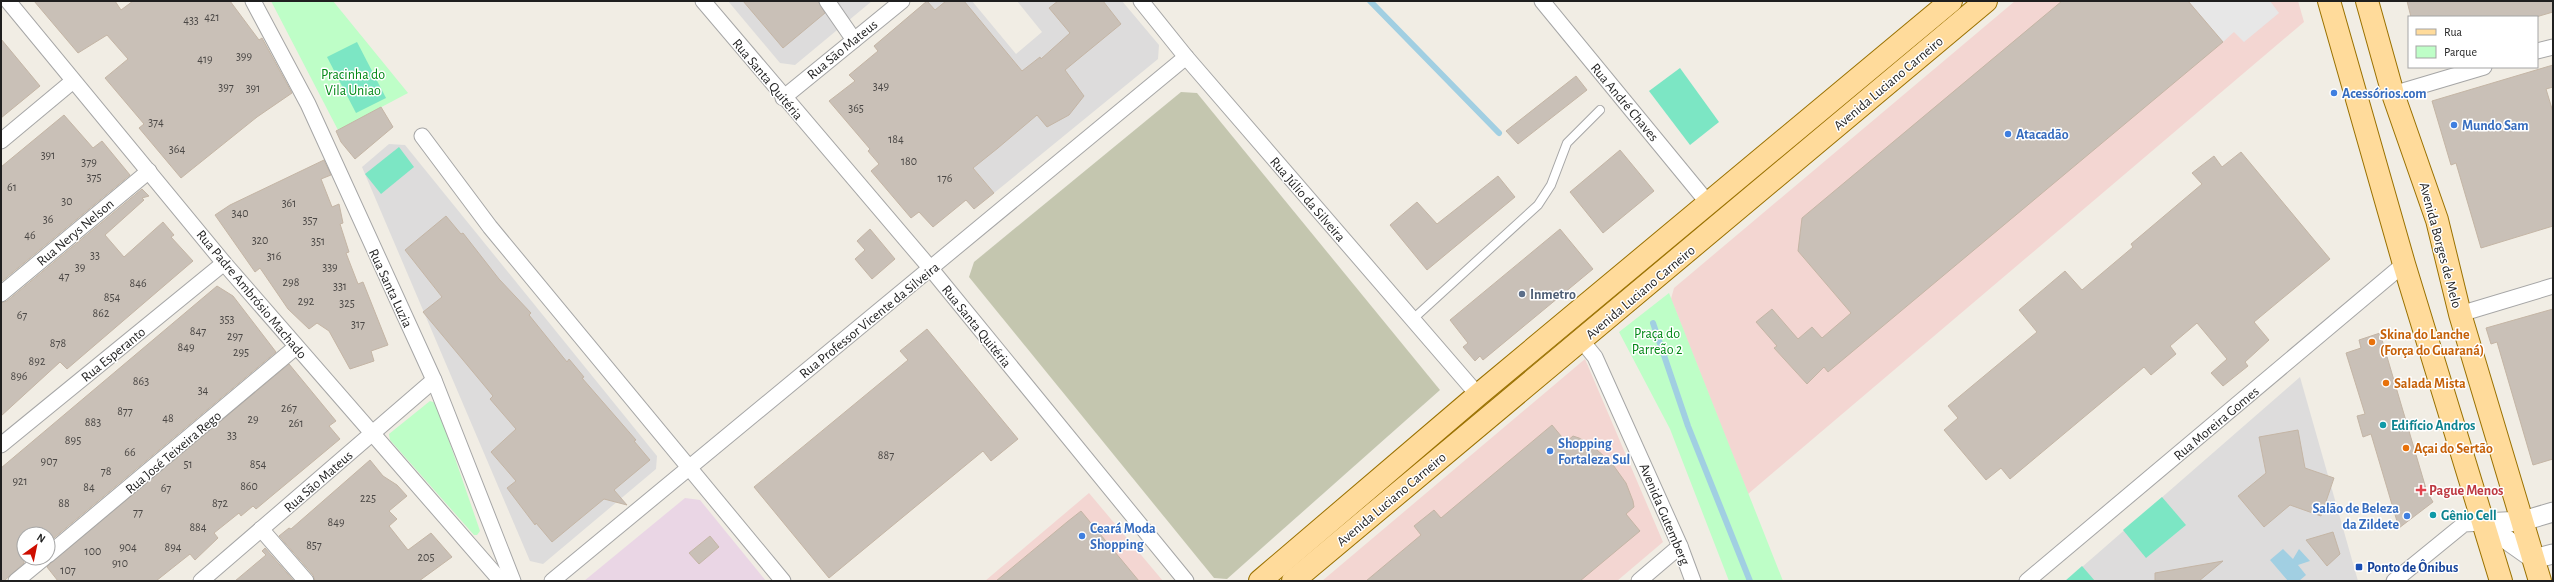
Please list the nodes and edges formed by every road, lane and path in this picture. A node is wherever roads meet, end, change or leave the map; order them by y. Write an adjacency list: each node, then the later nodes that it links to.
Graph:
1 (8, 1): 17 (street, Rua Padre Ambrósio Machado)
2 (253, 1): 34 (street, Rua Santa Luzia)
3 (703, 1): 19 (street, Rua Santa Quitéria)
4 (827, 1): 12 (street)
5 (902, 1): 12 (street, Rua São Mateus)
6 (1141, 1): 15 (street, Rua Júlio da Silveira)
7 (1542, 1): 24 (street, Rua André Chaves)
8 (1951, 1): 24 (main road, Avenida Luciano Carneiro)
9 (1986, 1): 32 (main road, Avenida Luciano Carneiro)
10 (2329, 1): 26 (main road)
11 (2367, 1): 18 (main road, Avenida Borges de Melo)
12 (854, 40): 19 (street, Rua São Mateus)
13 (2553, 47): 14 (street)
14 (2538, 51)
15 (1186, 57): 27 (street, Rua Professor Vicente da Silveira); 31 (street, Rua Júlio da Silveira)
16 (2481, 68): 18 (street)
17 (73, 81): 22 (street); 23 (street, Rua Padre Ambrósio Machado)
18 (2393, 94): 30 (main road, Avenida Borges de Melo)
19 (783, 98): 27 (street, Rua Santa Quitéria)
20 (1600, 110): 31 (lane)
21 (422, 136): 38 (street)
22 (1, 141)
23 (149, 171): 25 (street, Rua Padre Ambrósio Machado); 29 (street, Rua Nerys Nelson)
24 (1708, 203): 35 (main road, Avenida Luciano Carneiro)
25 (224, 263): 33 (street, Rua Padre Ambrósio Machado); 37 (street, Rua Esperanto)
26 (2404, 264): 41 (main road); 59 (street, Rua Moreira Gomes)
27 (931, 269): 38 (street, Rua Professor Vicente da Silveira); 54 (street, Rua Santa Quitéria)
28 (2553, 286): 30 (street)
29 (1, 294)
30 (2460, 314): 40 (main road, Avenida Borges de Melo)
31 (1413, 319): 35 (street, Rua Júlio da Silveira)
32 (1582, 341): 43 (street, Avenida Gutemberg); 56 (main road, Avenida Luciano Carneiro)
33 (296, 347): 36 (street, Rua Padre Ambrósio Machado); 44 (street, Rua José Teixeira Rego)
34 (434, 380): 36 (street, Rua São Mateus); 51 (street, Rua Santa Luzia)
35 (1478, 394): 55 (main road, Avenida Luciano Carneiro)
36 (373, 433): 42 (street, Rua São Mateus); 50 (street, Rua Padre Ambrósio Machado)
37 (1, 445)
38 (690, 466): 52 (street, Rua Professor Vicente da Silveira); 53 (street)
39 (2553, 512): 40 (street)
40 (2523, 521): 41 (street); 45 (main road, Avenida Borges de Melo)
41 (2483, 523): 45 (street); 60 (street); 61 (main road)
42 (261, 529): 48 (street, Rua São Mateus); 49 (street)
43 (1680, 546): 57 (street); 58 (street, Avenida Gutemberg)
44 (56, 548)
45 (2544, 556): 62 (main road, Avenida Borges de Melo)
46 (34, 566): 47 (street)
47 (16, 581)
48 (201, 581)
49 (306, 581)
50 (501, 581)
51 (513, 581)
52 (552, 581)
53 (783, 581)
54 (1186, 581)
55 (1260, 581)
56 (1293, 581)
57 (1639, 581)
58 (1693, 581)
59 (2027, 581)
60 (2394, 581)
61 (2501, 581)
62 (2540, 581)

